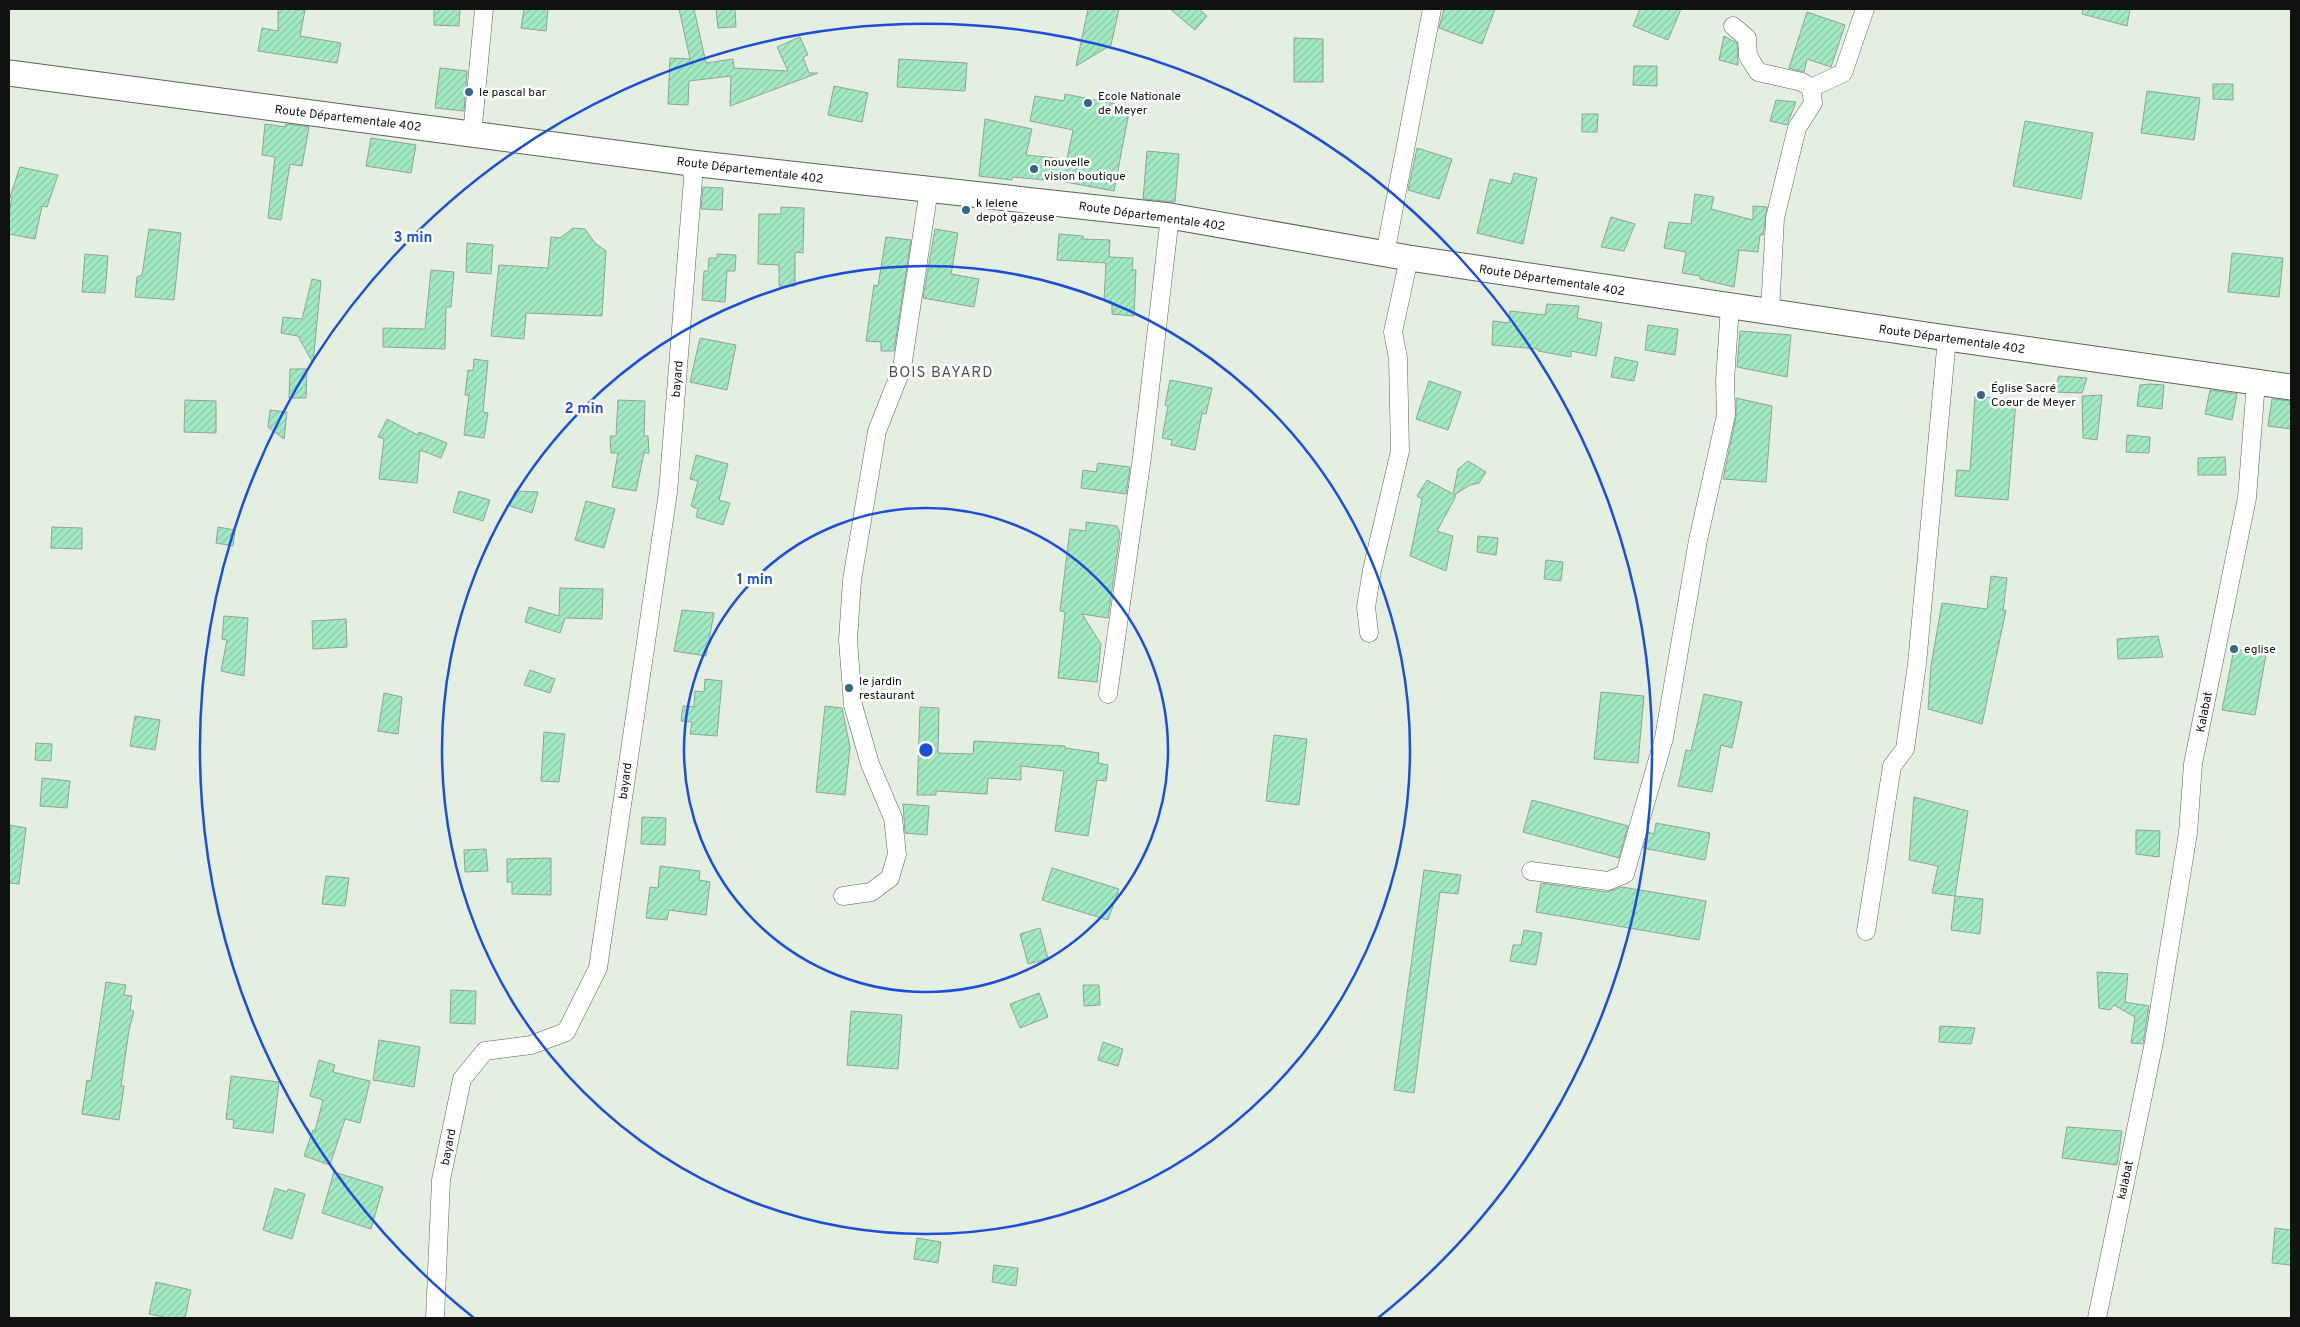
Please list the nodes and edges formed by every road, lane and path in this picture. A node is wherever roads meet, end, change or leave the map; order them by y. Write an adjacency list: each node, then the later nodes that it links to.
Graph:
1 (484, 9): 7 (street)
2 (1432, 9): 11 (street)
3 (1865, 9): 6 (street)
4 (1733, 26): 6 (street)
5 (9, 73): 7 (main road, Route Départementale 402)
6 (1811, 88): 13 (street)
7 (472, 135): 8 (main road, Route Départementale 402)
8 (691, 163): 9 (main road, Route Départementale 402); 23 (street, bayard)
9 (929, 190): 10 (main road, Route Départementale 402); 20 (street)
10 (1170, 216): 11 (main road, Route Départementale 402); 18 (street)
11 (1397, 256): 12 (main road, Route Départementale 402); 17 (street)
12 (1730, 306): 13 (main road, Route Départementale 402); 19 (street)
13 (1770, 312): 14 (main road, Route Départementale 402)
14 (1947, 338): 15 (main road, Route Départementale 402); 21 (street)
15 (2256, 382): 16 (main road, Route Départementale 402); 22 (street, Kalabat)
16 (2291, 387)
17 (1369, 633)
18 (1108, 694)
19 (1531, 871)
20 (843, 896)
21 (1866, 931)
22 (2154, 1042): 24 (street, kalabat)
23 (435, 1318)
24 (2097, 1318)

